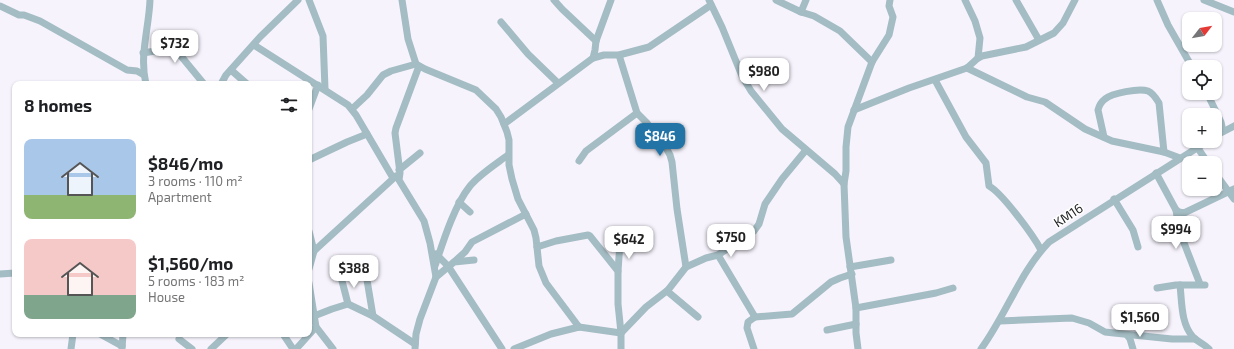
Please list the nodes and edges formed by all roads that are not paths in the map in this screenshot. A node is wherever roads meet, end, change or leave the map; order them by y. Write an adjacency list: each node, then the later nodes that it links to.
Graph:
1 (150, 0): 23 (street)
2 (298, 0): 22 (street)
3 (309, 0): 41 (street)
4 (402, 0): 29 (street)
5 (554, 0): 20 (street)
6 (611, 0): 20 (street)
7 (776, 0): 17 (street)
8 (806, 0): 17 (street)
9 (890, 0): 27 (street)
10 (965, 0): 28 (street)
11 (1016, 0): 21 (street)
12 (1075, 0): 21 (street)
13 (1157, 0): 26 (street)
14 (1204, 0): 18 (street)
15 (710, 3): 24 (street); 53 (street)
16 (0, 6): 31 (street)
17 (801, 12): 27 (street)
18 (1234, 12)
19 (501, 22): 39 (street)
20 (596, 40): 25 (street)
21 (1039, 40): 28 (street)
22 (254, 45): 30 (street); 37 (street)
23 (143, 53): 31 (street); 34 (street)
24 (618, 55): 25 (street); 46 (street)
25 (593, 58): 39 (street)
26 (1188, 60)
27 (872, 62): 45 (street)
28 (972, 63): 32 (street); 51 (street)
29 (418, 65): 44 (street); 47 (street); 61 (street)
30 (231, 70): 35 (street); 36 (street)
31 (144, 75): 33 (street)
32 (935, 80): 45 (street); 80 (street)
33 (145, 81)
34 (202, 81)
35 (223, 81)
36 (243, 81)
37 (312, 81)
38 (312, 81): 40 (street)
39 (558, 83): 47 (street)
40 (318, 85): 41 (street); 43 (street)
41 (325, 89): 44 (street)
42 (1210, 100): 49 (street)
43 (312, 101)
44 (352, 109): 50 (street)
45 (854, 110): 62 (street)
46 (637, 113): 60 (street); 89 (street)
47 (504, 124): 56 (street)
48 (1234, 126): 49 (street)
49 (1223, 131)
50 (367, 134): 59 (street); 65 (street)
51 (1104, 138): 54 (street); 54 (street)
52 (1197, 148): 57 (street); 58 (street, KM16)
53 (806, 150): 64 (street); 82 (street)
54 (1164, 152): 58 (street)
55 (420, 153): 61 (street)
56 (508, 155): 71 (street); 74 (street)
57 (1203, 156)
58 (1180, 158): 63 (street, KM16)
59 (312, 159)
60 (579, 161)
61 (399, 171): 65 (street); 79 (street)
62 (846, 171): 64 (street); 67 (street)
63 (1156, 173): 69 (street, KM16); 72 (street)
64 (835, 174): 67 (street)
65 (393, 178): 81 (street)
66 (1222, 180): 68 (street)
67 (844, 184): 91 (street)
68 (1231, 190): 70 (street); 72 (street)
69 (1114, 199): 78 (street); 80 (street, KM16)
70 (1234, 199)
71 (459, 202): 73 (street); 83 (street)
72 (1176, 210): 97 (street)
73 (470, 212)
74 (526, 214): 77 (street); 87 (street)
75 (622, 242): 90 (street)
76 (312, 243): 81 (street)
77 (537, 247): 90 (street); 111 (street)
78 (1138, 247)
79 (431, 250): 83 (street); 88 (street)
80 (1041, 250): 108 (street, KM16)
81 (314, 251): 84 (street)
82 (718, 255): 89 (street); 107 (street)
83 (439, 256): 87 (street); 88 (street)
84 (312, 258)
85 (474, 260): 87 (street)
86 (891, 260): 91 (street)
87 (451, 264): 95 (street); 131 (street)
88 (435, 266): 95 (street)
89 (686, 267): 100 (street)
90 (618, 270): 114 (street)
91 (851, 271): 103 (street); 107 (street)
92 (12, 273): 93 (street)
93 (0, 274)
94 (366, 274): 105 (street)
95 (436, 277): 125 (street)
96 (341, 278): 102 (street)
97 (1180, 285): 99 (street); 123 (street)
98 (953, 288): 103 (street)
99 (1158, 288)
100 (667, 291): 106 (street); 114 (street)
101 (312, 303): 104 (street)
102 (348, 304): 104 (street); 105 (street)
103 (856, 308): 109 (street)
104 (314, 316): 110 (street)
105 (373, 316): 125 (street)
106 (698, 317)
107 (755, 317): 134 (street)
108 (1000, 321): 115 (street); 136 (street, KM16)
109 (856, 324): 112 (street); 135 (street)
110 (316, 327): 113 (street); 130 (street)
111 (579, 327): 114 (street); 132 (street)
112 (827, 330)
113 (312, 331)
114 (621, 333): 133 (street)
115 (1127, 335): 123 (street); 137 (street)
116 (73, 337): 126 (street)
117 (105, 337): 124 (street)
118 (123, 337): 124 (street)
119 (224, 337): 128 (street)
120 (285, 337): 129 (street)
121 (306, 337): 129 (street)
122 (179, 339): 127 (street)
123 (1195, 339): 138 (street)
124 (122, 347)
125 (415, 347)
126 (71, 349)
127 (192, 349)
128 (211, 349)
129 (295, 349)
130 (333, 349)
131 (502, 349)
132 (514, 349)
133 (621, 349)
134 (754, 349)
135 (858, 349)
136 (981, 349)
137 (1133, 349)
138 (1209, 349)

